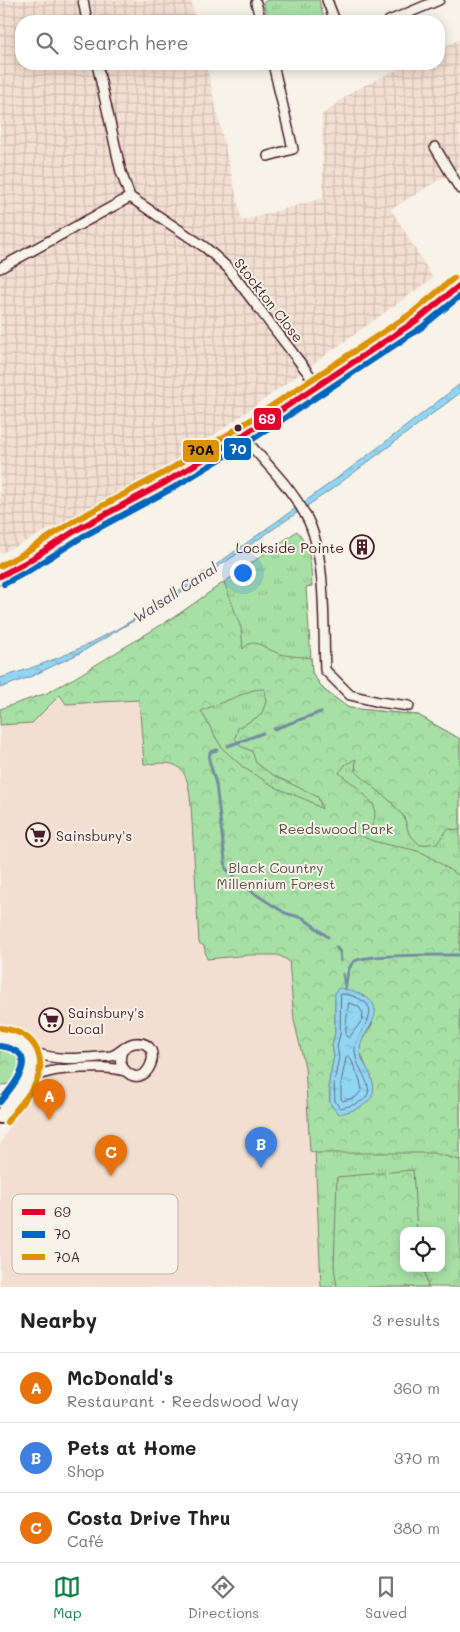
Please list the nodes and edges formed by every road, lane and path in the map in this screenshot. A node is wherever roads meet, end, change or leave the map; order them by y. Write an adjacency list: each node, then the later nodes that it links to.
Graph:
1 (83, 0): 5 (street)
2 (327, 0): 7 (street)
3 (439, 0): 8 (street)
4 (256, 3): 6 (street)
5 (84, 15)
6 (259, 15)
7 (333, 15)
8 (403, 15)
9 (98, 70): 14 (street)
10 (274, 70): 12 (street)
11 (435, 147): 13 (street)
12 (268, 156)
13 (460, 189)
14 (130, 197): 15 (street); 17 (street, Stockton Close)
15 (0, 268)
16 (460, 284): 17 (highway)
17 (318, 386): 18 (highway)
18 (242, 436): 19 (highway); 20 (street)
19 (0, 576)
20 (409, 706)
21 (0, 1037): 22 (street)
22 (27, 1049): 23 (street); 25 (street)
23 (122, 1051): 24 (street); 24 (street)
24 (125, 1071): 25 (street)
25 (29, 1082): 26 (street)
26 (17, 1094): 27 (street); 28 (street)
27 (0, 1098)
28 (0, 1117)

